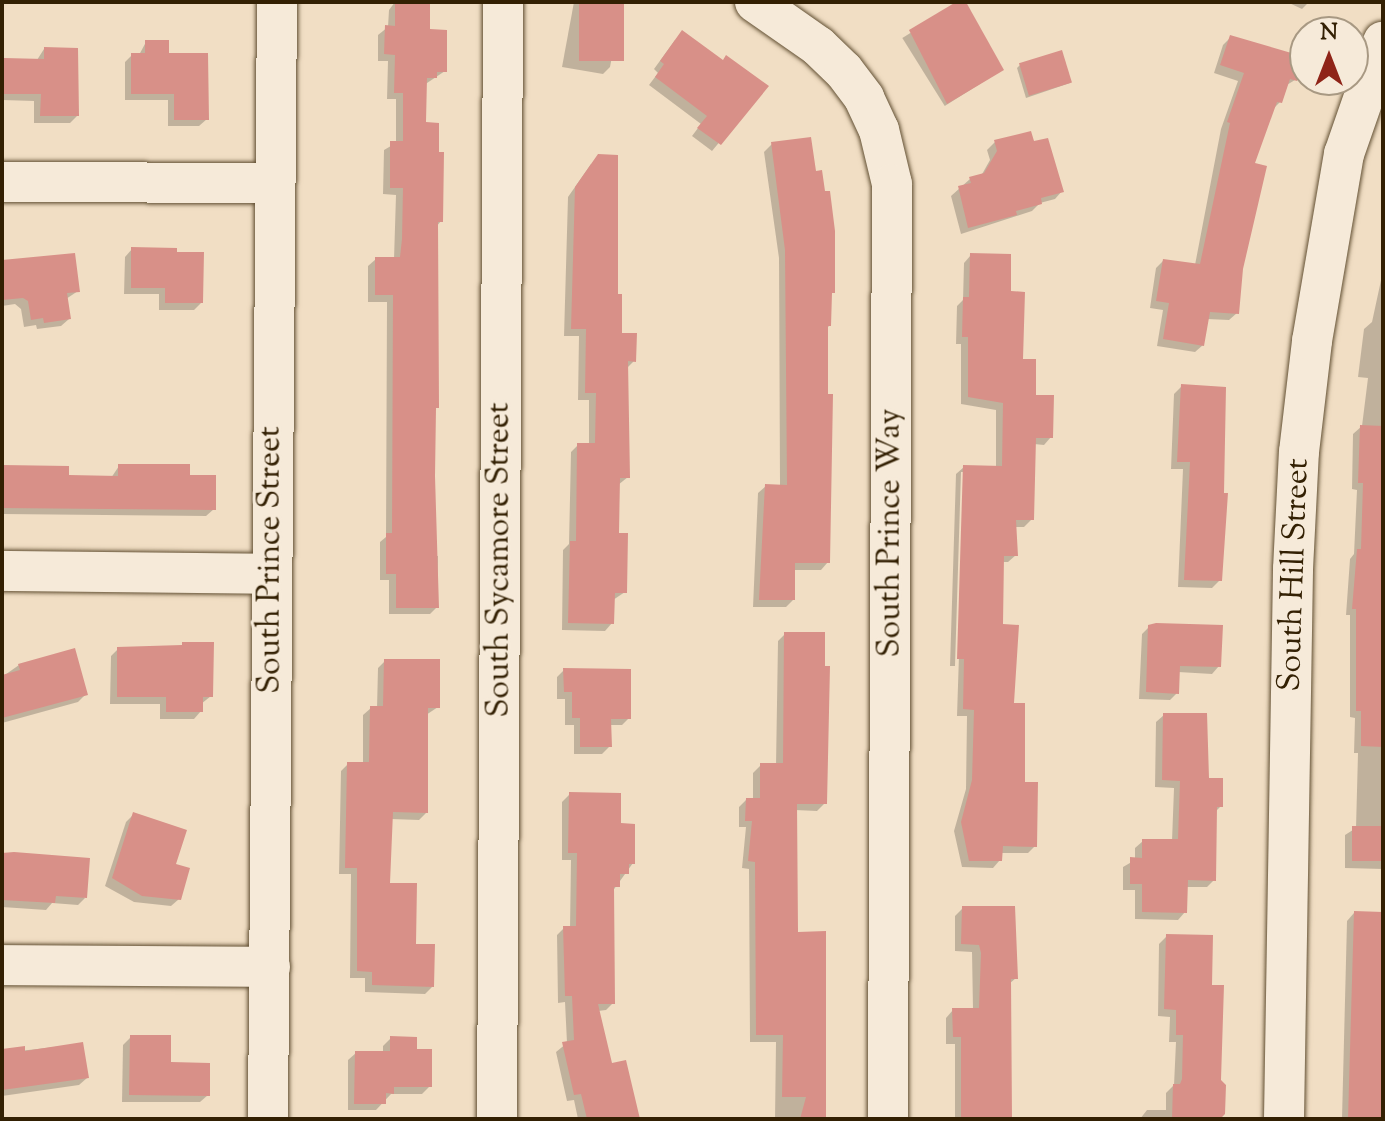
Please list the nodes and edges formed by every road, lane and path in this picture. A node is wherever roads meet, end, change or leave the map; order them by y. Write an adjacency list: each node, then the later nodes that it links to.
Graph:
1 (277, 2): 6 (street, South Prince Street)
2 (503, 2): 12 (street, South Sycamore Street)
3 (755, 2): 13 (street, South Prince Way)
4 (1383, 42): 14 (street, South Hill Street)
5 (2, 182): 6 (street)
6 (273, 183): 8 (street, South Prince Street)
7 (2, 571): 8 (street)
8 (270, 574): 10 (street, South Prince Street)
9 (2, 965): 10 (street)
10 (270, 967): 11 (street, South Prince Street)
11 (268, 1119)
12 (497, 1119)
13 (888, 1119)
14 (1284, 1119)

